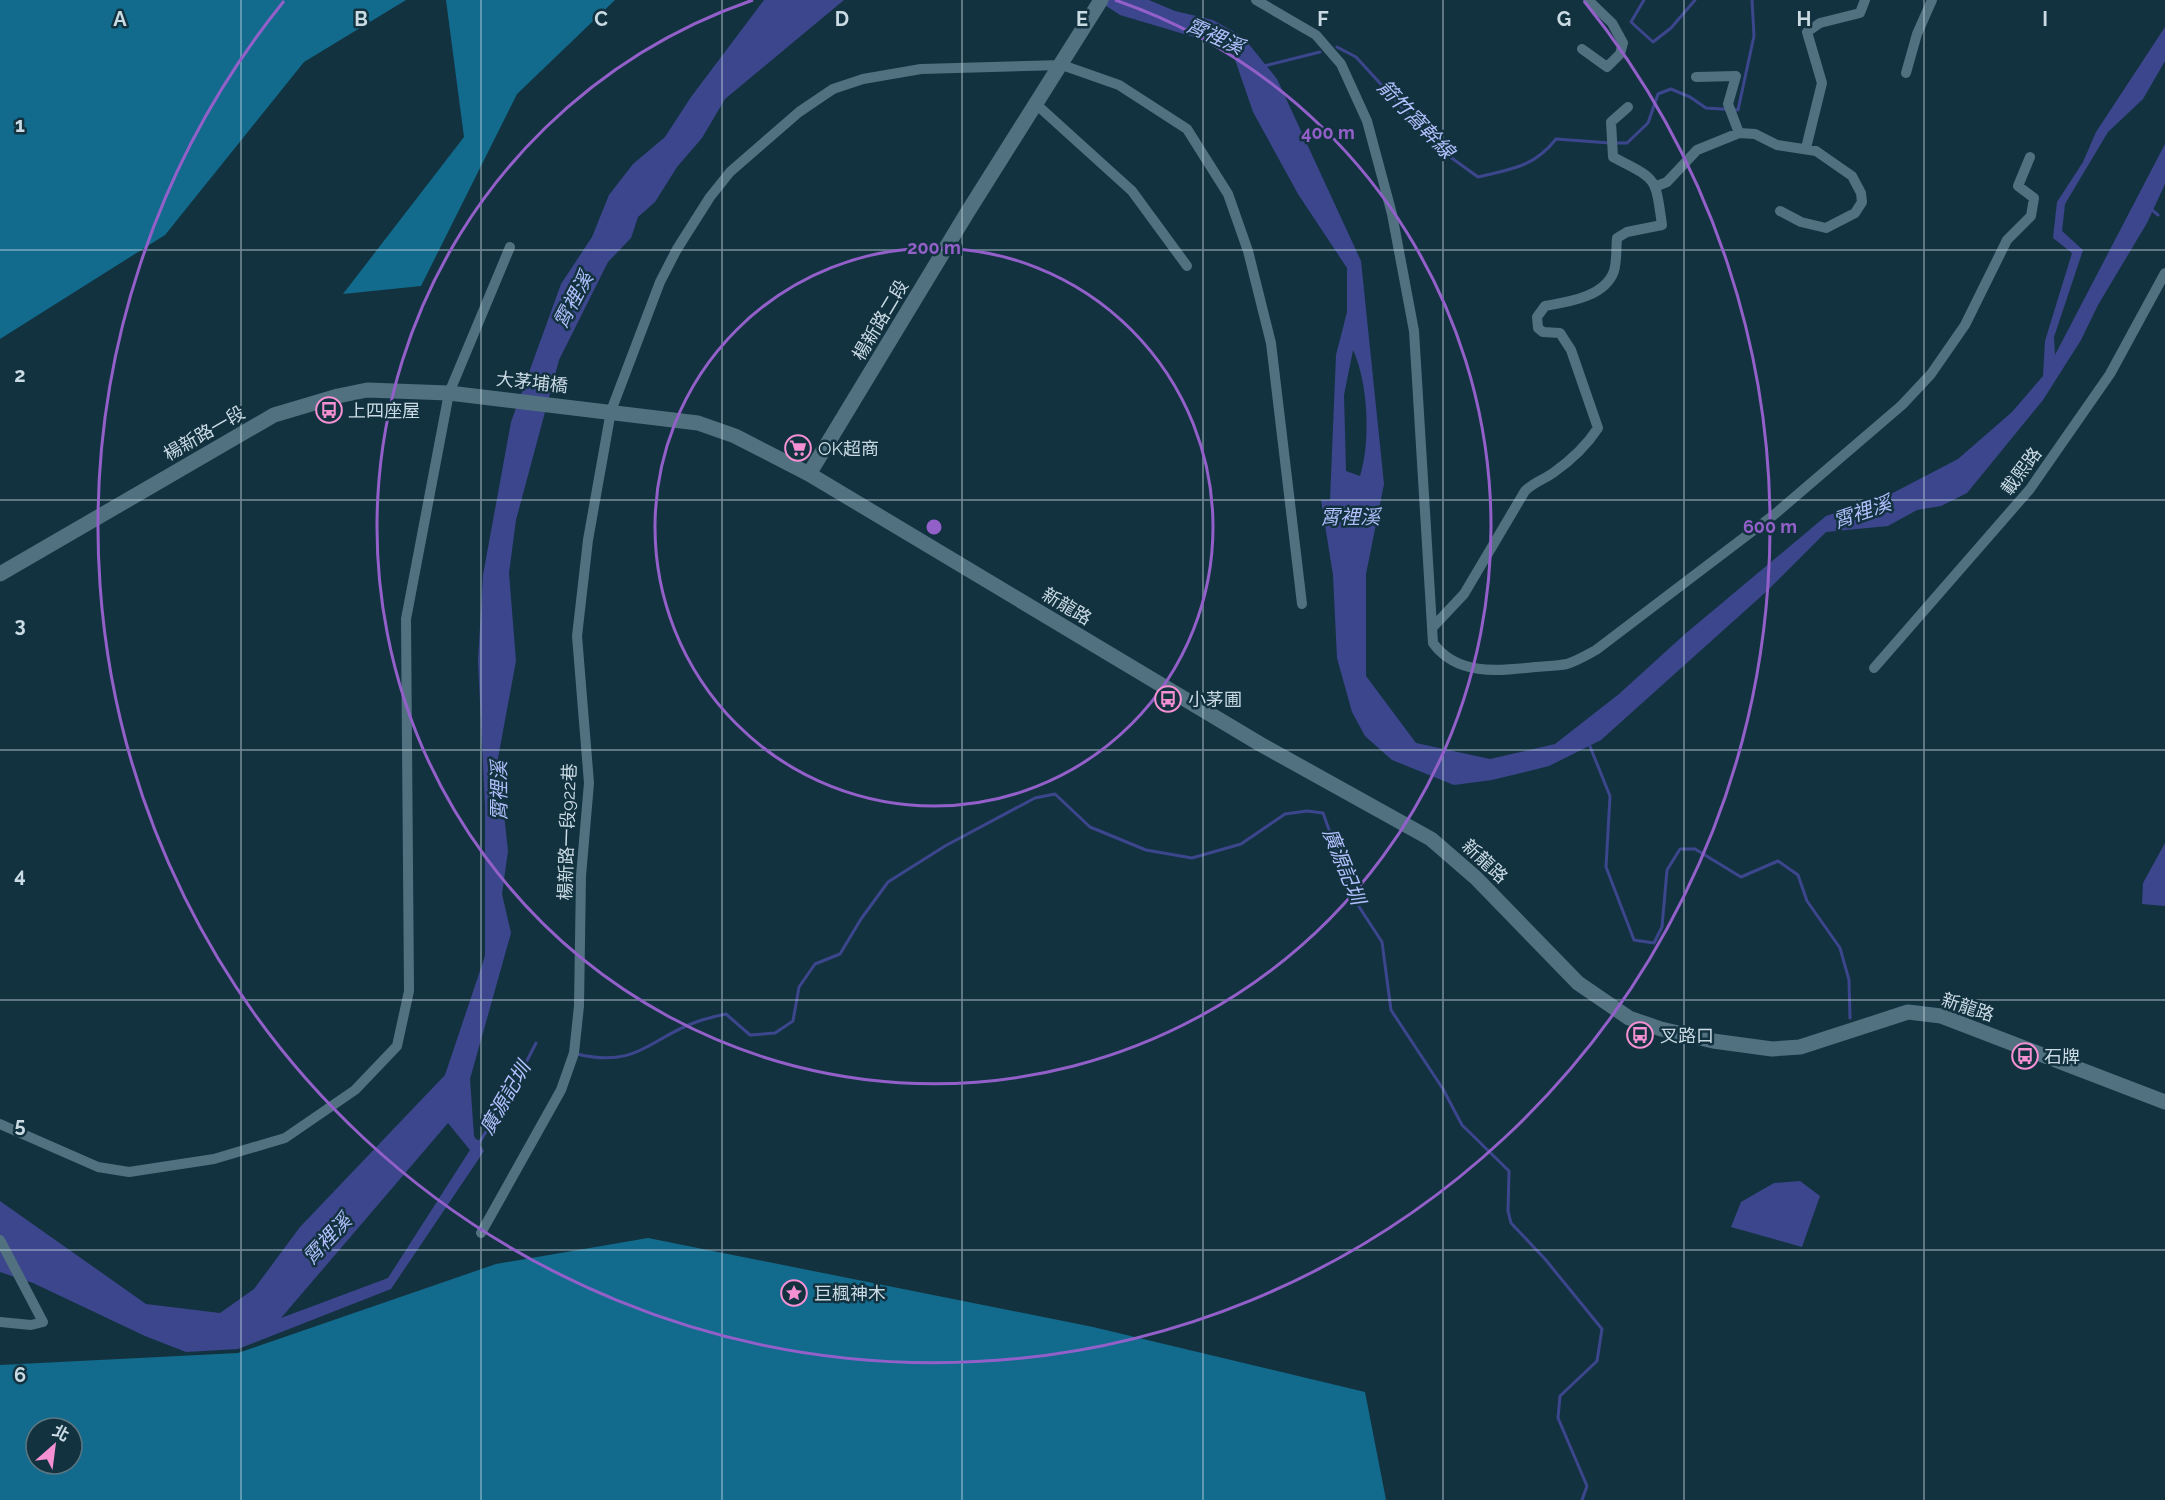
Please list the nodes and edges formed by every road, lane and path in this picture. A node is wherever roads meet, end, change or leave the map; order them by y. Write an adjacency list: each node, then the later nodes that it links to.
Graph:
1 (1101, 0): 7 (street, 楊新路二段)
2 (1256, 0): 25 (street)
3 (1588, 0): 6 (street)
4 (1865, 0): 13 (street)
5 (1932, 0): 8 (street)
6 (1582, 49)
7 (1062, 65): 10 (street, 楊新路二段); 21 (street, 楊新路一段922巷); 24 (street)
8 (1906, 73)
9 (1696, 76): 12 (street)
10 (1037, 105): 18 (street); 22 (street, 楊新路二段)
11 (1628, 107): 15 (street)
12 (1739, 133): 13 (street); 15 (street)
13 (1806, 148): 16 (street)
14 (2030, 157): 25 (street)
15 (1657, 186): 25 (street)
16 (1780, 211)
17 (510, 247): 20 (street)
18 (1187, 266)
19 (2165, 273): 26 (street, 載熙路)
20 (449, 393): 21 (street, 大茅埔橋); 23 (street, 楊新路一段); 28 (street)
21 (611, 411): 22 (street); 29 (street, 楊新路一段922巷)
22 (809, 474): 27 (street, 新龍路)
23 (0, 574)
24 (1302, 604)
25 (1432, 628)
26 (1874, 668)
27 (2165, 1102)
28 (0, 1124)
29 (481, 1233)
30 (0, 1240): 31 (street)
31 (0, 1322)

